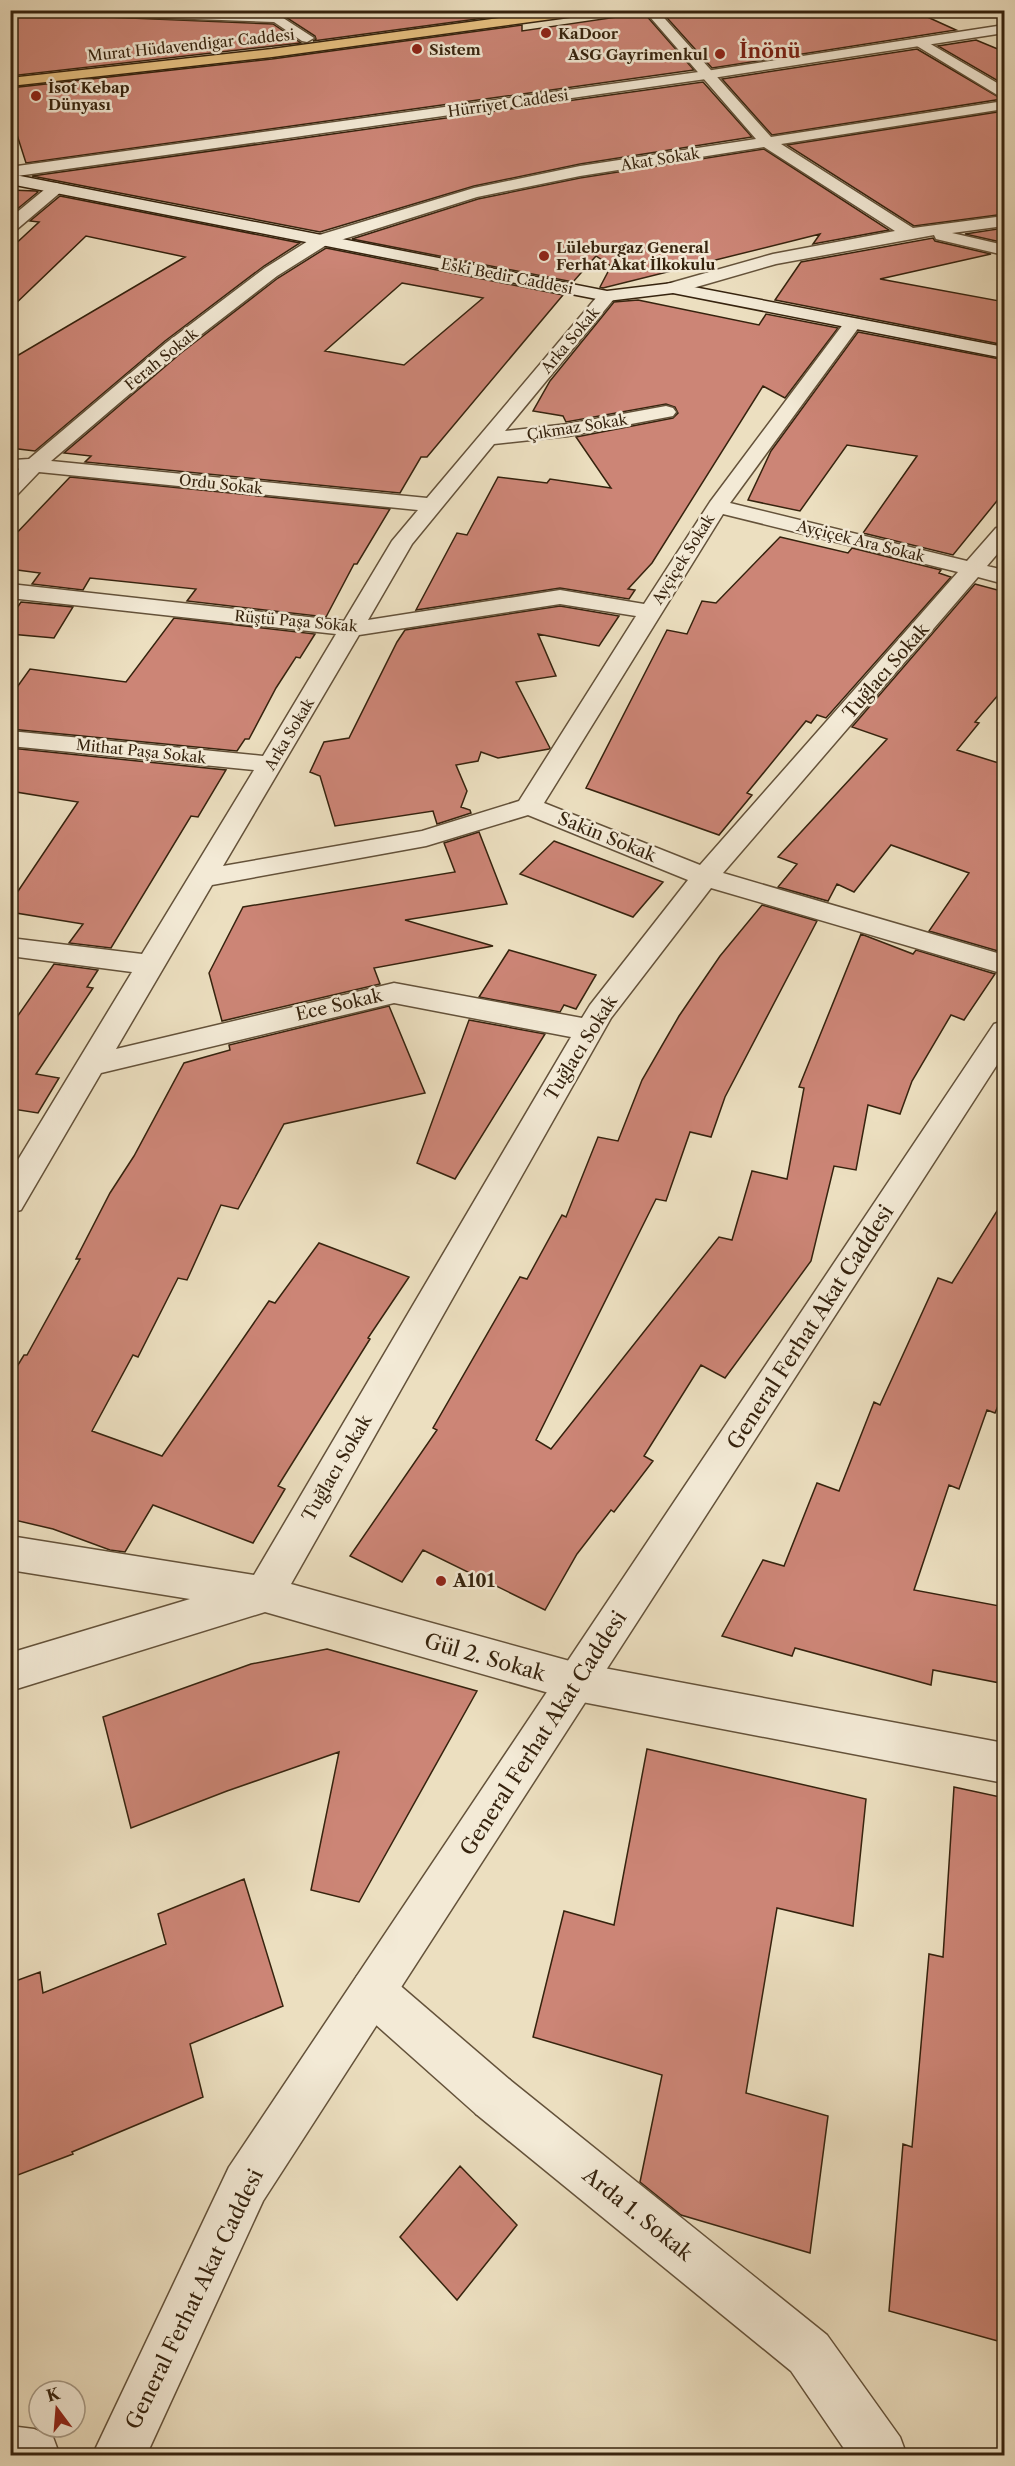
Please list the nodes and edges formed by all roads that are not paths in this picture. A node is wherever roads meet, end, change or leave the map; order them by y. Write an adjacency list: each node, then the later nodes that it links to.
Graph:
1 (57, 10): 5 (street)
2 (521, 10): 7 (highway, Murat Hüdavendigar Caddesi)
3 (589, 10): 11 (highway, Murat Hüdavendigar Caddesi)
4 (650, 10): 10 (street)
5 (278, 14): 7 (street)
6 (1005, 29): 8 (street, Hürriyet Caddesi)
7 (307, 38): 9 (highway, Murat Hüdavendigar Caddesi)
8 (922, 43): 10 (street, Hürriyet Caddesi); 12 (street)
9 (10, 71)
10 (706, 75): 14 (street); 15 (street, Hürriyet Caddesi)
11 (10, 81)
12 (1005, 93)
13 (1005, 105): 14 (street, Akat Sokak)
14 (766, 142): 20 (street); 21 (street, Akat Sokak)
15 (10, 172)
16 (10, 179): 17 (street, Eski Bedir Caddesi)
17 (56, 188): 19 (street); 21 (street, Eski Bedir Caddesi)
18 (1005, 221): 20 (street)
19 (10, 227)
20 (918, 232): 22 (street); 23 (street)
21 (322, 240): 24 (street, Eski Bedir Caddesi); 30 (street, Ferah Sokak)
22 (1005, 250)
23 (673, 288): 24 (street, Eski Bedir Caddesi); 25 (street, Eski Bedir Caddesi)
24 (607, 296): 28 (street, Arka Sokak)
25 (853, 323): 26 (street, Eski Bedir Caddesi); 33 (street, Ayçiçek Sokak)
26 (1005, 353)
27 (666, 412): 28 (street, Çıkmaz Sokak)
28 (487, 439): 32 (street, Arka Sokak)
29 (10, 463): 30 (street, Ordu Sokak)
30 (33, 466): 31 (street, Ferah Sokak); 32 (street, Ordu Sokak)
31 (10, 491)
32 (431, 506): 39 (street, Arka Sokak)
33 (717, 506): 35 (street, Ayçiçek Ara Sokak); 38 (street, Ayçiçek Sokak)
34 (1005, 533): 35 (street, Tuğlacı Sokak)
35 (974, 570): 36 (street, Ayçiçek Ara Sokak); 43 (street, Tuğlacı Sokak)
36 (1005, 577)
37 (10, 591): 39 (street, Rüştü Paşa Sokak)
38 (651, 612): 39 (street, Rüştü Paşa Sokak); 42 (street, Ayçiçek Sokak)
39 (352, 628): 41 (street, Arka Sokak)
40 (10, 738): 41 (street, Mithat Paşa Sokak)
41 (271, 764): 44 (street, Arka Sokak)
42 (529, 806): 43 (street, Sakin Sokak); 44 (street)
43 (705, 877): 47 (street, Sakin Sokak); 48 (street, Tuğlacı Sokak)
44 (203, 878): 46 (street, Arka Sokak)
45 (10, 946): 46 (street)
46 (152, 965): 50 (street, Arka Sokak)
47 (1005, 965)
48 (589, 1030): 50 (street, Ece Sokak); 54 (street, Tuğlacı Sokak)
49 (1005, 1031): 56 (street, General Ferhat Akat Caddesi)
50 (92, 1065): 51 (street, Arka Sokak)
51 (23, 1158): 52 (street, Arka Sokak)
52 (10, 1201)
53 (10, 1553): 54 (street, Gül 2. Sokak)
54 (264, 1594): 55 (street); 56 (street, Gül 2. Sokak)
55 (10, 1672)
56 (577, 1683): 57 (street, Gül 2. Sokak); 58 (street, General Ferhat Akat Caddesi)
57 (1005, 1763)
58 (373, 1992): 61 (street, General Ferhat Akat Caddesi); 62 (street, Arda 1. Sokak)
59 (10, 2452): 60 (street)
60 (34, 2456)
61 (118, 2456)
62 (881, 2456)

